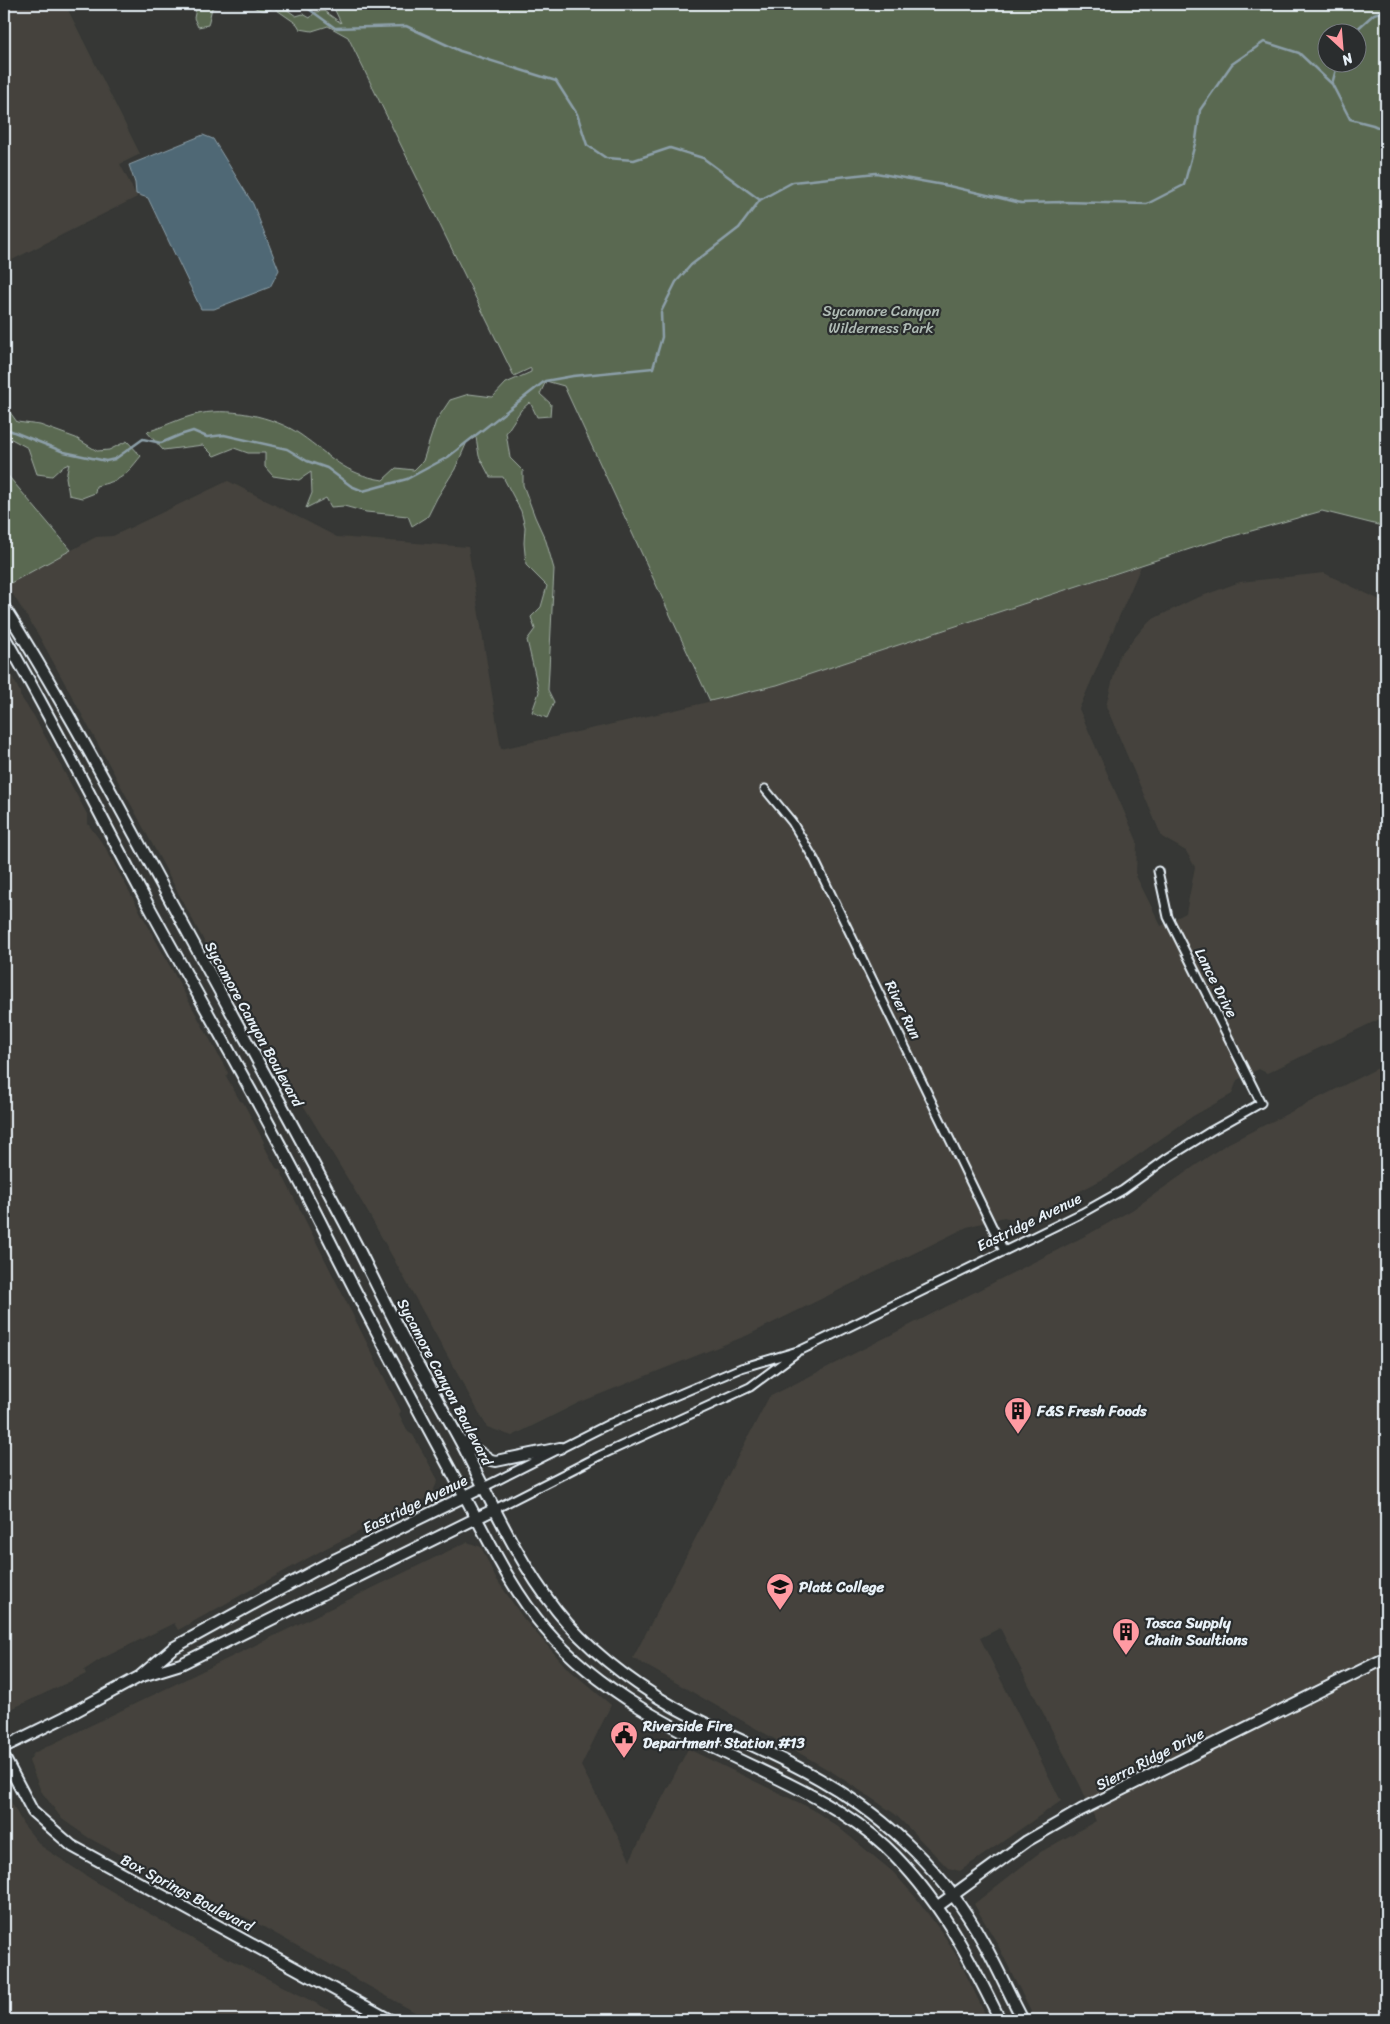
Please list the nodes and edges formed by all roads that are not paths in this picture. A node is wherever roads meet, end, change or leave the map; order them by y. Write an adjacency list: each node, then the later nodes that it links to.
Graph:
1 (4, 607): 8 (main road, Sycamore Canyon Boulevard)
2 (4, 636): 11 (main road)
3 (765, 789): 6 (street, River Run)
4 (1158, 871): 5 (street, Lance Drive)
5 (1261, 1103): 6 (street, Eastridge Avenue)
6 (1004, 1251): 7 (street, Eastridge Avenue)
7 (801, 1350): 9 (street, Eastridge Avenue); 12 (street, Eastridge Avenue)
8 (459, 1439): 9 (main road); 10 (main road, Sycamore Canyon Boulevard)
9 (560, 1448): 10 (street, Eastridge Avenue)
10 (484, 1487): 11 (main road, Eastridge Avenue); 12 (main road, Sycamore Canyon Boulevard)
11 (464, 1495): 13 (main road); 15 (main road, Eastridge Avenue)
12 (495, 1508): 13 (main road, Eastridge Avenue); 17 (main road, Sycamore Canyon Boulevard)
13 (476, 1518): 15 (main road, Eastridge Avenue); 16 (main road)
14 (1386, 1658): 20 (main road, Sierra Ridge Drive)
15 (139, 1677): 18 (main road, Eastridge Avenue)
16 (689, 1736): 17 (main road); 21 (main road)
17 (734, 1736): 20 (main road, Sycamore Canyon Boulevard)
18 (4, 1747)
19 (4, 1757): 22 (main road, Box Springs Boulevard)
20 (952, 1895): 21 (main road, Sierra Ridge Drive); 24 (main road, Sycamore Canyon Boulevard)
21 (938, 1906): 23 (main road)
22 (390, 2020)
23 (1000, 2020)
24 (1023, 2020)

